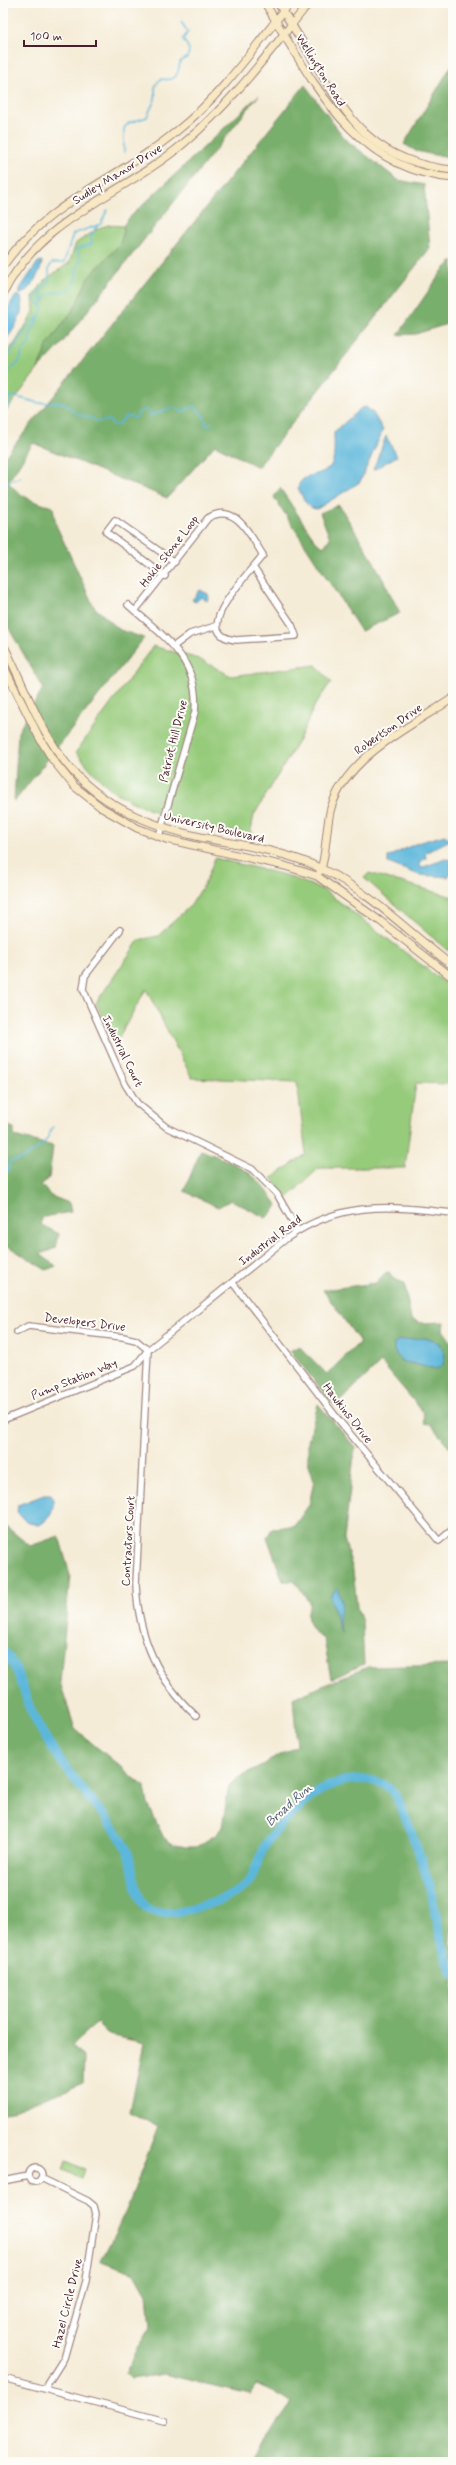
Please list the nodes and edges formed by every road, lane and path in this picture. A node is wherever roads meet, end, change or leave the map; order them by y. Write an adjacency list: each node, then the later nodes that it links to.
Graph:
1 (265, 3): 6 (main road, Wellington Road)
2 (278, 3): 5 (main road, Wellington Road)
3 (290, 3): 5 (main road, Sudley Manor Drive)
4 (309, 3): 7 (main road, Sudley Manor Drive)
5 (283, 11): 6 (main road, Sudley Manor Drive); 7 (main road, Wellington Road)
6 (276, 21): 8 (main road, Wellington Road); 11 (main road, Sudley Manor Drive)
7 (291, 24): 8 (main road, Sudley Manor Drive); 9 (main road, Wellington Road)
8 (284, 33): 10 (main road, Wellington Road); 12 (main road, Sudley Manor Drive)
9 (453, 170)
10 (453, 178)
11 (3, 266)
12 (3, 294)
13 (175, 562): 14 (street, Hokie Stone Loop); 15 (street, Hokie Stone Loop); 15 (street)
14 (253, 567): 18 (street, Hokie Stone Loop); 18 (street)
15 (165, 576): 17 (street, Hokie Stone Loop)
16 (128, 605): 17 (street, Patriot Hill Drive)
17 (135, 611): 20 (street, Patriot Hill Drive)
18 (216, 626): 20 (street)
19 (3, 644): 23 (main road, University Boulevard)
20 (174, 646): 23 (street, Patriot Hill Drive)
21 (3, 665): 24 (main road, University Boulevard)
22 (453, 698): 25 (main road, Robertson Drive)
23 (162, 827): 24 (street, Patriot Hill Drive); 25 (main road, University Boulevard)
24 (159, 836): 26 (main road, University Boulevard)
25 (322, 868): 26 (main road, Robertson Drive); 28 (main road, University Boulevard)
26 (317, 876): 29 (main road, University Boulevard)
27 (120, 930): 31 (street, Industrial Court)
28 (453, 966)
29 (453, 978)
30 (453, 1213): 31 (street, Industrial Road)
31 (298, 1230): 32 (street, Industrial Road)
32 (233, 1283): 34 (street, Industrial Road); 36 (street, Hawkins Drive)
33 (17, 1332): 34 (street, Developers Drive)
34 (148, 1350): 35 (street, Pump Station Way); 37 (street, Contractors Court)
35 (3, 1420)
36 (453, 1529)
37 (196, 1716)
38 (28, 2176): 39 (street, Hazel Circle Drive); 39 (street, Hazel Circle Drive); 40 (street, Hazel Circle Drive)
39 (41, 2178): 42 (street, Hazel Circle Drive)
40 (3, 2181)
41 (3, 2378): 42 (street)
42 (45, 2388): 43 (street)
43 (165, 2420)

